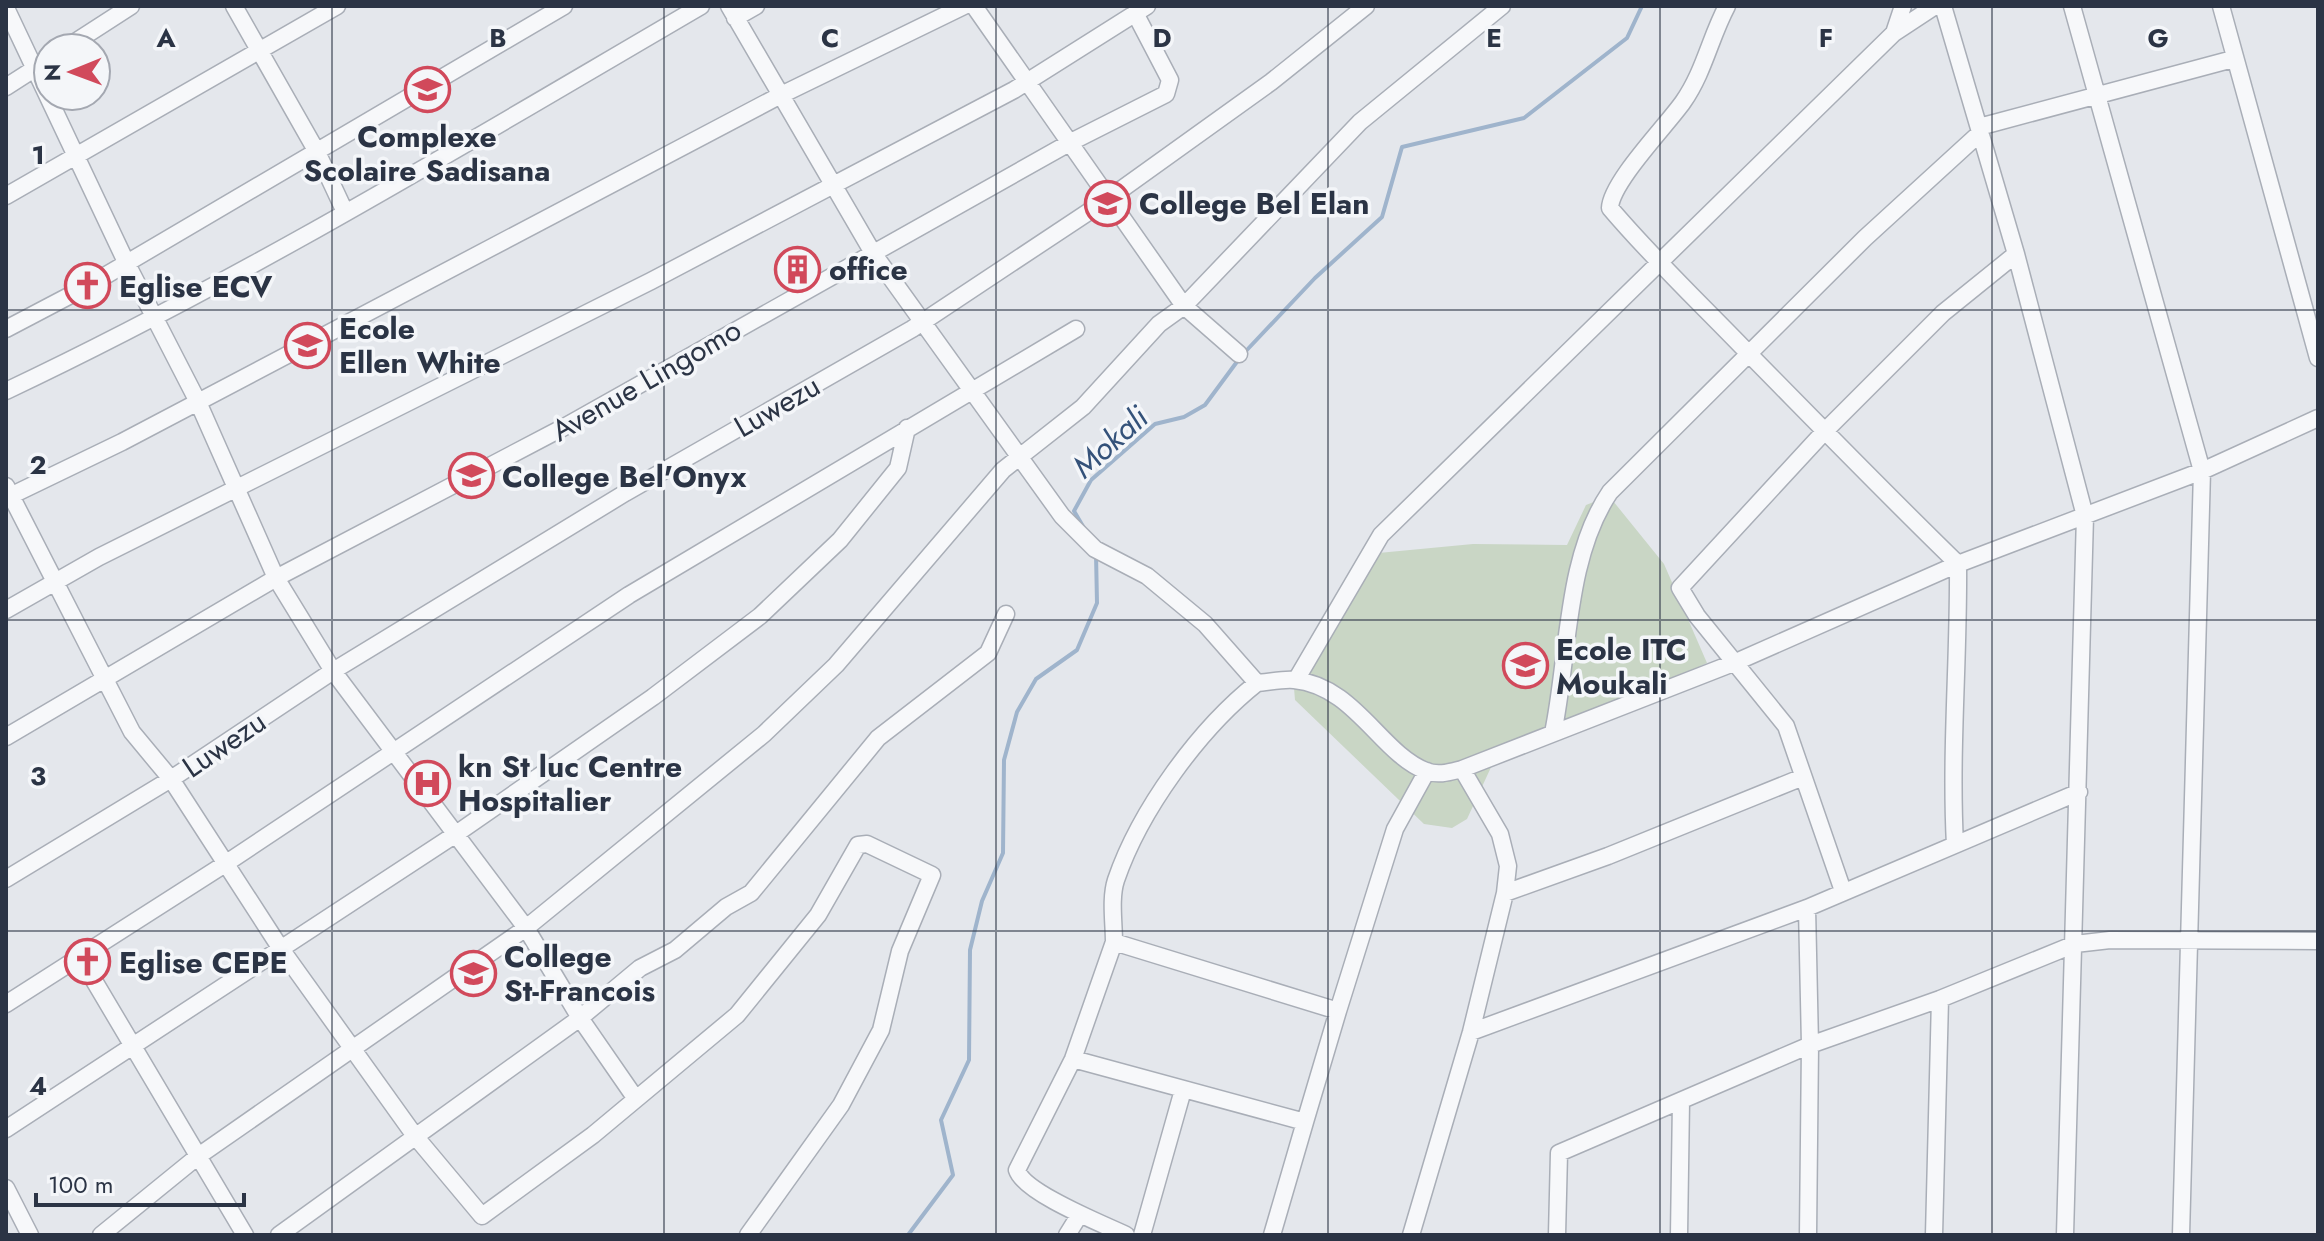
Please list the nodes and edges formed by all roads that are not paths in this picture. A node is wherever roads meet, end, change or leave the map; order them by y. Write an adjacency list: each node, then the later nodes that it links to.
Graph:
1 (131, 6): 20 (street)
2 (234, 6): 23 (street)
3 (337, 6): 23 (street)
4 (564, 6): 33 (street)
5 (701, 6): 38 (street)
6 (756, 6): 19 (street)
7 (964, 6): 29 (street)
8 (974, 6): 26 (street)
9 (1366, 6): 37 (street, Luwezu)
10 (1502, 6): 43 (street)
11 (1727, 6): 42 (street)
12 (1903, 6): 21 (street)
13 (1935, 6): 21 (street)
14 (1943, 6): 31 (street)
15 (2072, 6): 28 (street)
16 (2221, 6): 24 (street)
17 (6, 8): 22 (street)
18 (1141, 10): 26 (street); 32 (street, Avenue Lingomo)
19 (732, 12): 29 (street)
20 (91, 32)
21 (1894, 33): 42 (street)
22 (32, 50)
23 (260, 50): 33 (street); 34 (street)
24 (2233, 59): 28 (street); 50 (street)
25 (32, 70): 27 (street)
26 (1026, 82): 32 (street); 35 (street)
27 (6, 87)
28 (2096, 95): 31 (street); 58 (street)
29 (779, 96): 35 (street); 53 (street)
30 (59, 112): 34 (street)
31 (1980, 130): 40 (street); 49 (street)
32 (1071, 142): 37 (street); 39 (street, Avenue Lingomo)
33 (317, 152): 38 (street); 41 (street)
34 (76, 157): 36 (street); 41 (street)
35 (830, 185): 39 (street); 59 (street)
36 (6, 196)
37 (1108, 199): 43 (street); 45 (street, Luwezu)
38 (345, 212): 44 (street)
39 (873, 253): 45 (street); 63 (street, Avenue Lingomo)
40 (2016, 254): 56 (street); 61 (street)
41 (126, 262): 44 (street); 46 (street)
42 (1660, 266): 49 (street); 70 (street)
43 (1184, 306): 48 (street); 57 (street)
44 (153, 317): 51 (street); 53 (street)
45 (922, 323): 52 (street); 68 (street, Luwezu)
46 (6, 329)
47 (1076, 329): 52 (street)
48 (1239, 354)
49 (1750, 355): 56 (street); 72 (street)
50 (2318, 358)
51 (6, 391)
52 (971, 391): 55 (street); 57 (street)
53 (198, 402): 59 (street); 60 (street)
54 (2318, 418): 58 (street)
55 (907, 428): 74 (street); 80 (street)
56 (1823, 433): 62 (street); 67 (street)
57 (1018, 457): 71 (street); 87 (street)
58 (2202, 471): 61 (street); 90 (street)
59 (235, 488): 63 (street); 64 (street)
60 (8, 493): 64 (street)
61 (2085, 516): 62 (street); 79 (street)
62 (1958, 564): 67 (street); 81 (street)
63 (276, 578): 68 (street); 69 (street, Avenue Lingomo)
64 (54, 583): 65 (street); 69 (street)
65 (6, 610)
66 (1006, 614): 97 (street)
67 (1736, 662): 72 (street); 77 (street)
68 (333, 671): 74 (street); 78 (street, Luwezu)
69 (105, 678): 73 (street, Avenue Lingomo); 78 (street)
70 (1296, 680): 71 (street); 76 (street)
71 (1257, 683): 89 (street)
72 (1553, 733): 75 (street)
73 (6, 737)
74 (395, 753): 80 (street); 82 (street)
75 (1462, 769): 76 (street); 85 (street)
76 (1427, 771): 96 (street)
77 (1803, 777): 84 (street); 85 (street)
78 (171, 779): 82 (street); 83 (street, Luwezu)
79 (2079, 792): 81 (street); 91 (street)
80 (456, 834): 87 (street); 92 (street)
81 (1955, 845): 84 (street)
82 (225, 864): 92 (street); 93 (street)
83 (6, 879)
84 (1843, 891): 86 (street)
85 (1505, 893): 98 (street)
86 (1807, 908): 98 (street); 99 (street)
87 (526, 928): 97 (street); 101 (street)
88 (2318, 941): 90 (street)
89 (1114, 942): 96 (street); 102 (street)
90 (2189, 943): 91 (street); 127 (street)
91 (2075, 944): 94 (street); 126 (street)
92 (281, 949): 100 (street); 101 (street)
93 (80, 957): 95 (street); 100 (street)
94 (1940, 999): 99 (street); 125 (street)
95 (6, 1004)
96 (1338, 1011): 106 (street)
97 (580, 1018): 104 (street); 108 (street)
98 (1471, 1032): 121 (street)
99 (1810, 1045): 105 (street); 124 (street)
100 (131, 1046): 107 (street); 109 (street)
101 (353, 1048): 108 (street); 109 (street)
102 (1073, 1059): 103 (street); 111 (street)
103 (1183, 1090): 106 (street); 119 (street)
104 (636, 1099): 108 (street); 116 (street)
105 (1681, 1101): 122 (street); 123 (street)
106 (1305, 1122): 120 (street)
107 (6, 1129)
108 (415, 1136): 115 (street)
109 (197, 1157): 113 (street); 114 (street)
110 (6, 1188): 112 (street)
111 (1080, 1214): 117 (street); 118 (street)
112 (30, 1235)
113 (101, 1235)
114 (245, 1235)
115 (279, 1235)
116 (748, 1235)
117 (1067, 1235)
118 (1126, 1235)
119 (1142, 1235)
120 (1272, 1235)
121 (1411, 1235)
122 (1557, 1235)
123 (1679, 1235)
124 (1808, 1235)
125 (1934, 1235)
126 (2065, 1235)
127 (2181, 1235)

